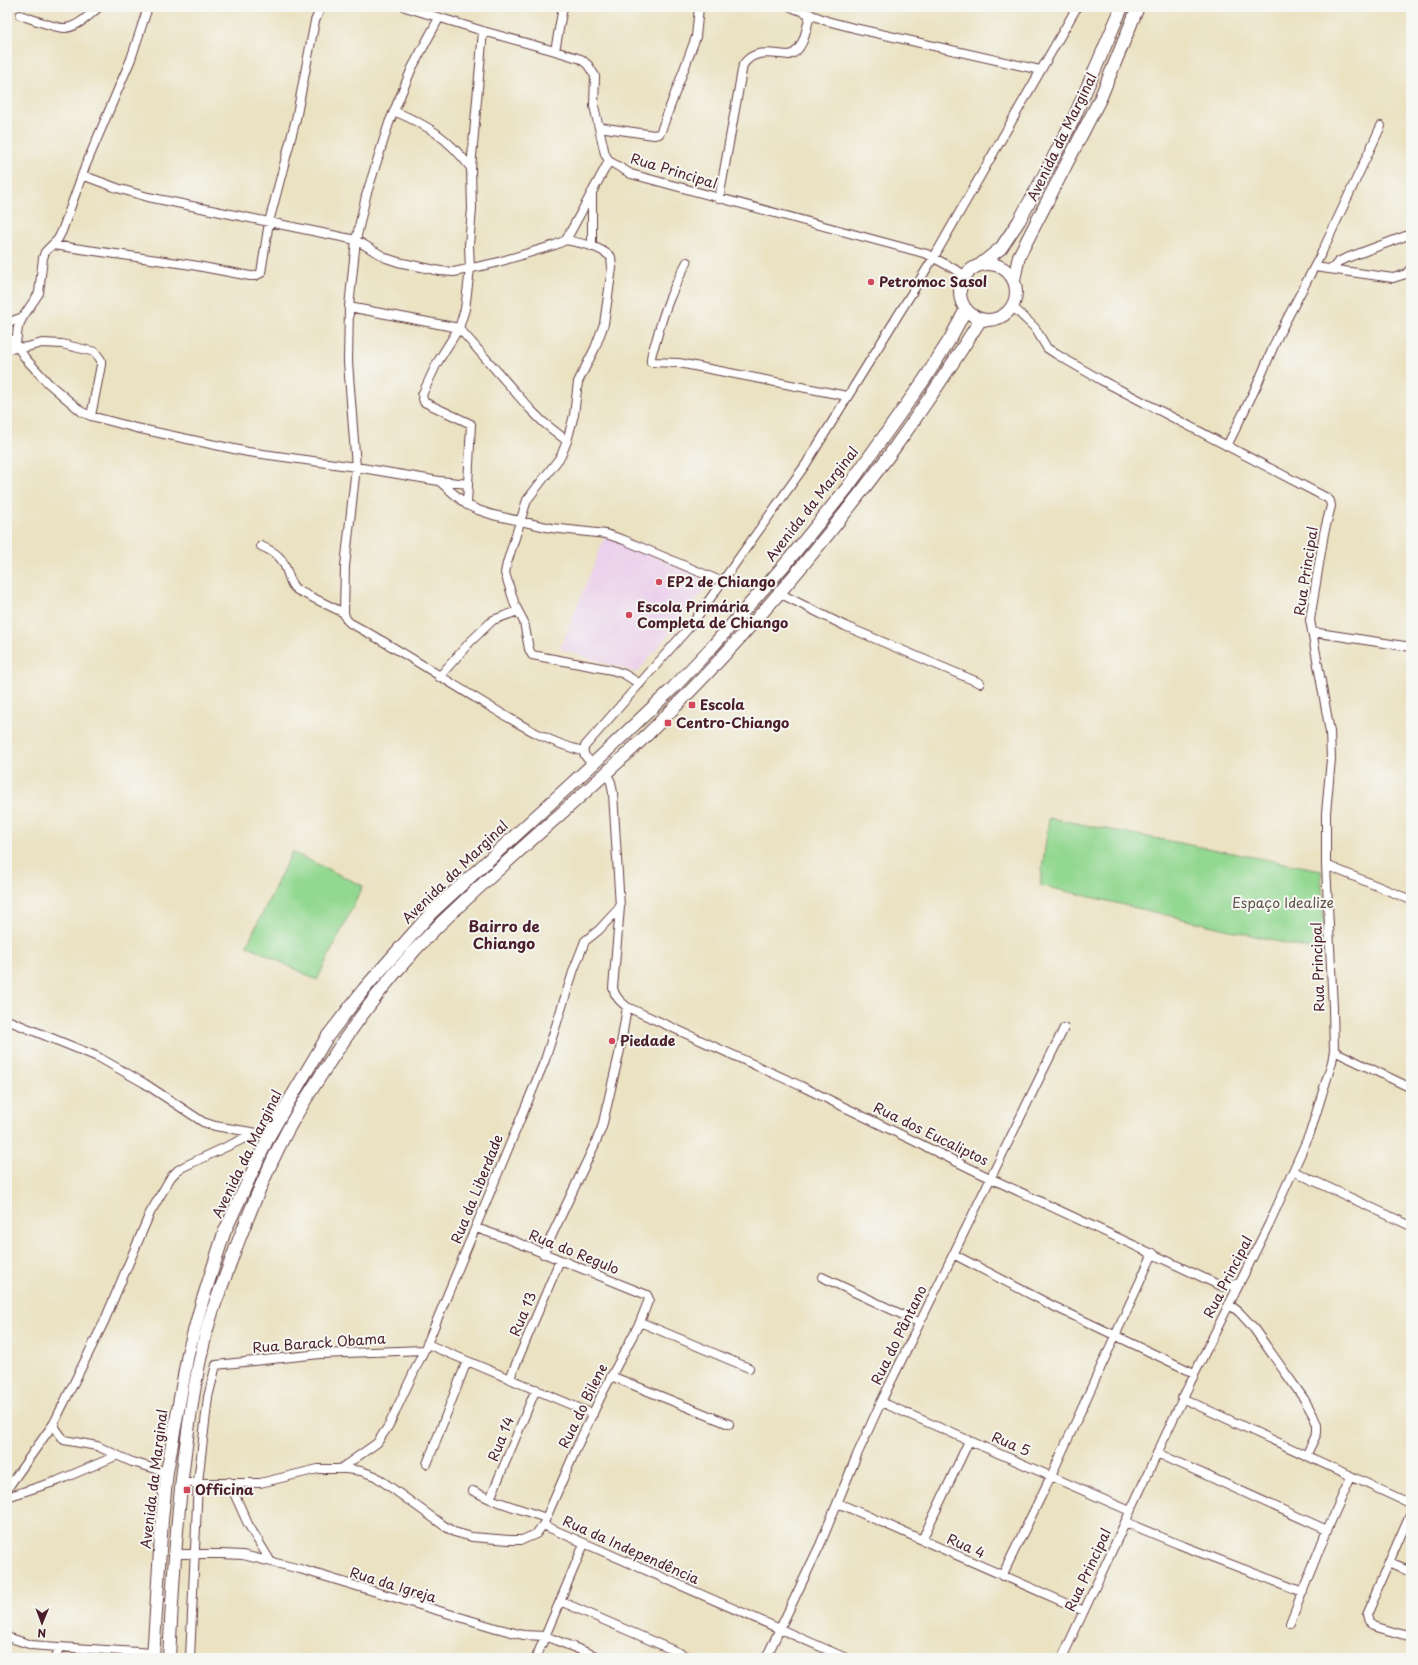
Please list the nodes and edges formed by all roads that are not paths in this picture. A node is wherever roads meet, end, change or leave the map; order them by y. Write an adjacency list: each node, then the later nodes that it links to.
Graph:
1 (99, 7): 12 (street)
2 (148, 7): 22 (street)
3 (321, 7): 25 (street)
4 (405, 7): 13 (street, Rua Principal)
5 (563, 7): 15 (street)
6 (699, 7): 19 (street)
7 (791, 7): 11 (street)
8 (1077, 7): 16 (street)
9 (1122, 7): 33 (main road, Avenida da Marginal)
10 (1138, 7): 39 (main road, Avenida da Marginal)
11 (810, 14): 16 (street); 24 (street)
12 (20, 15)
13 (439, 18): 14 (street, Rua Principal); 17 (street)
14 (483, 31): 15 (street, Rua Principal); 21 (street)
15 (555, 51): 19 (street, Rua Principal)
16 (1040, 70): 31 (street)
17 (394, 111): 21 (street); 27 (street)
18 (1381, 126): 34 (street)
19 (599, 127): 20 (street, Rua Principal)
20 (609, 161): 23 (street); 24 (street, Rua Principal)
21 (471, 168): 36 (street)
22 (82, 175): 25 (street); 29 (street)
23 (592, 191): 28 (street); 30 (street)
24 (719, 199): 31 (street, Rua Principal)
25 (269, 222): 27 (street); 29 (street)
26 (1411, 234): 37 (street)
27 (356, 240): 36 (street); 41 (street)
28 (566, 240): 30 (street); 36 (street)
29 (53, 245): 43 (street)
30 (592, 247): 52 (street)
31 (934, 257): 38 (street, Rua Principal); 50 (street)
32 (688, 262): 50 (street)
33 (982, 264): 38 (main road); 39 (main road)
34 (1315, 267): 37 (street); 53 (street)
35 (1411, 268): 37 (street)
36 (470, 269): 46 (street)
37 (1332, 269)
38 (965, 275): 42 (main road)
39 (1014, 280): 40 (main road)
40 (1012, 306): 44 (main road); 53 (street, Rua Principal)
41 (349, 307): 46 (street); 54 (street)
42 (966, 309): 44 (main road); 70 (main road, Avenida da Marginal)
43 (23, 317): 45 (street); 48 (street)
44 (981, 319): 61 (main road, Avenida da Marginal)
45 (7, 323)
46 (459, 328): 52 (street); 56 (street)
47 (7, 338): 48 (street)
48 (17, 346): 49 (street); 51 (street); 51 (street)
49 (7, 349)
50 (848, 396): 60 (street)
51 (91, 416): 54 (street)
52 (567, 441): 58 (street)
53 (1227, 446): 64 (street, Rua Principal)
54 (356, 467): 55 (street); 63 (street)
55 (439, 480): 56 (street); 57 (street)
56 (468, 484): 57 (street)
57 (467, 504): 58 (street)
58 (521, 522): 60 (street); 62 (street)
59 (261, 546): 63 (street)
60 (723, 582): 68 (street)
61 (779, 593): 67 (street); 71 (main road, Avenida da Marginal)
62 (518, 611): 66 (street); 68 (street)
63 (344, 613): 66 (street)
64 (1312, 632): 65 (street); 72 (street, Rua Principal)
65 (1411, 647)
66 (439, 677): 69 (street)
67 (980, 683)
68 (640, 684): 69 (street)
69 (583, 751): 70 (street)
70 (593, 764): 81 (main road, Avenida da Marginal)
71 (606, 773): 74 (street); 121 (main road, Avenida da Marginal)
72 (1326, 865): 73 (street); 78 (street, Rua Principal)
73 (1411, 900)
74 (620, 907): 75 (street); 85 (street, Rua da Liberdade)
75 (627, 1007): 83 (street, Rua dos Eucaliptos); 87 (street)
76 (7, 1020): 80 (street)
77 (1064, 1028): 83 (street, Rua do Pântano)
78 (1334, 1051): 79 (street); 82 (street, Rua Principal)
79 (1411, 1088)
80 (256, 1133): 81 (street); 108 (street)
81 (269, 1136): 116 (main road, Avenida da Marginal)
82 (1293, 1171): 84 (street); 91 (street, Rua Principal)
83 (990, 1178): 86 (street, Rua dos Eucaliptos); 88 (street, Rua do Pântano)
84 (1411, 1226)
85 (476, 1228): 87 (street, Rua do Regulo); 98 (street, Rua da Liberdade)
86 (1153, 1253): 92 (street, Rua dos Eucaliptos); 97 (street)
87 (543, 1254): 89 (street, Rua do Regulo)
88 (953, 1254): 96 (street, Rua do Pântano); 97 (street)
89 (560, 1260): 93 (street, Rua do Regulo); 103 (street, Rua 13)
90 (822, 1277): 96 (street)
91 (1240, 1283): 92 (street); 94 (street, Rua Principal)
92 (1222, 1287): 94 (street)
93 (649, 1299): 95 (street, Rua do Bilene)
94 (1230, 1302): 101 (street, Rua Principal); 113 (street)
95 (640, 1322): 100 (street); 102 (street, Rua do Bilene)
96 (920, 1322): 106 (street, Rua do Pântano)
97 (1115, 1335): 101 (street); 117 (street)
98 (426, 1347): 99 (street, Rua Barack Obama); 115 (street, Rua da Liberdade); 119 (street, Rua Barack Obama)
99 (467, 1361): 103 (street, Rua Barack Obama); 114 (street)
100 (749, 1368)
101 (1194, 1373): 105 (street, Rua Principal)
102 (611, 1376): 107 (street, Rua do Bilene); 109 (street)
103 (510, 1378): 104 (street, Rua Barack Obama)
104 (536, 1389): 107 (street, Rua Barack Obama); 125 (street, Rua 14)
105 (1182, 1398): 111 (street, Rua Principal); 113 (street)
106 (881, 1402): 110 (street, Rua 5); 126 (street, Rua do Pântano)
107 (593, 1414): 130 (street, Rua do Bilene)
108 (54, 1422): 112 (street); 122 (street)
109 (729, 1424)
110 (969, 1441): 117 (street, Rua 5); 133 (street)
111 (1157, 1453): 128 (street, Rua Principal); 132 (street)
112 (116, 1456): 116 (street); 124 (street)
113 (1306, 1456): 118 (street)
114 (427, 1464)
115 (340, 1469): 120 (street, Rua da Independência); 130 (street, Rua da Independência)
116 (167, 1472): 150 (main road, Avenida da Marginal)
117 (1051, 1476): 128 (street, Rua 5); 140 (street)
118 (1351, 1477): 127 (street); 132 (street)
119 (198, 1482): 120 (street, Rua da Independência); 121 (street, Rua da Independência); 136 (street)
120 (229, 1482): 137 (street)
121 (180, 1483): 135 (main road, Avenida da Marginal)
122 (7, 1489)
123 (474, 1491): 125 (street)
124 (7, 1497)
125 (490, 1499): 130 (street)
126 (838, 1503): 133 (street, Rua 4); 145 (street, Rua do Pântano)
127 (1411, 1504)
128 (1130, 1511): 131 (street, Rua Principal)
129 (1411, 1512): 138 (street)
130 (544, 1521): 134 (street, Rua da Independência)
131 (1125, 1522): 141 (street); 143 (street, Rua Principal)
132 (1327, 1530): 141 (street)
133 (922, 1540): 140 (street, Rua 4)
134 (584, 1544): 142 (street); 145 (street, Rua da Independência)
135 (174, 1554): 136 (street, Rua da Igreja); 152 (main road, Avenida da Marginal)
136 (195, 1554): 137 (street, Rua da Igreja); 153 (street)
137 (271, 1562): 146 (street, Rua da Igreja)
138 (1389, 1562): 139 (street); 148 (street)
139 (1411, 1572)
140 (1002, 1576): 143 (street, Rua 4)
141 (1303, 1592): 144 (street)
142 (560, 1601): 146 (street); 156 (street)
143 (1084, 1611): 159 (street, Rua Principal)
144 (1290, 1623)
145 (780, 1630): 157 (street, Rua do Pântano); 158 (street, Rua da Independência)
146 (545, 1636): 154 (street); 155 (street, Rua da Igreja)
147 (7, 1637): 149 (street)
148 (1411, 1637)
149 (59, 1647): 150 (street); 151 (street)
150 (153, 1655)
151 (56, 1658)
152 (169, 1658)
153 (190, 1658)
154 (536, 1658)
155 (601, 1658)
156 (691, 1658)
157 (766, 1658)
158 (846, 1658)
159 (1062, 1658)

